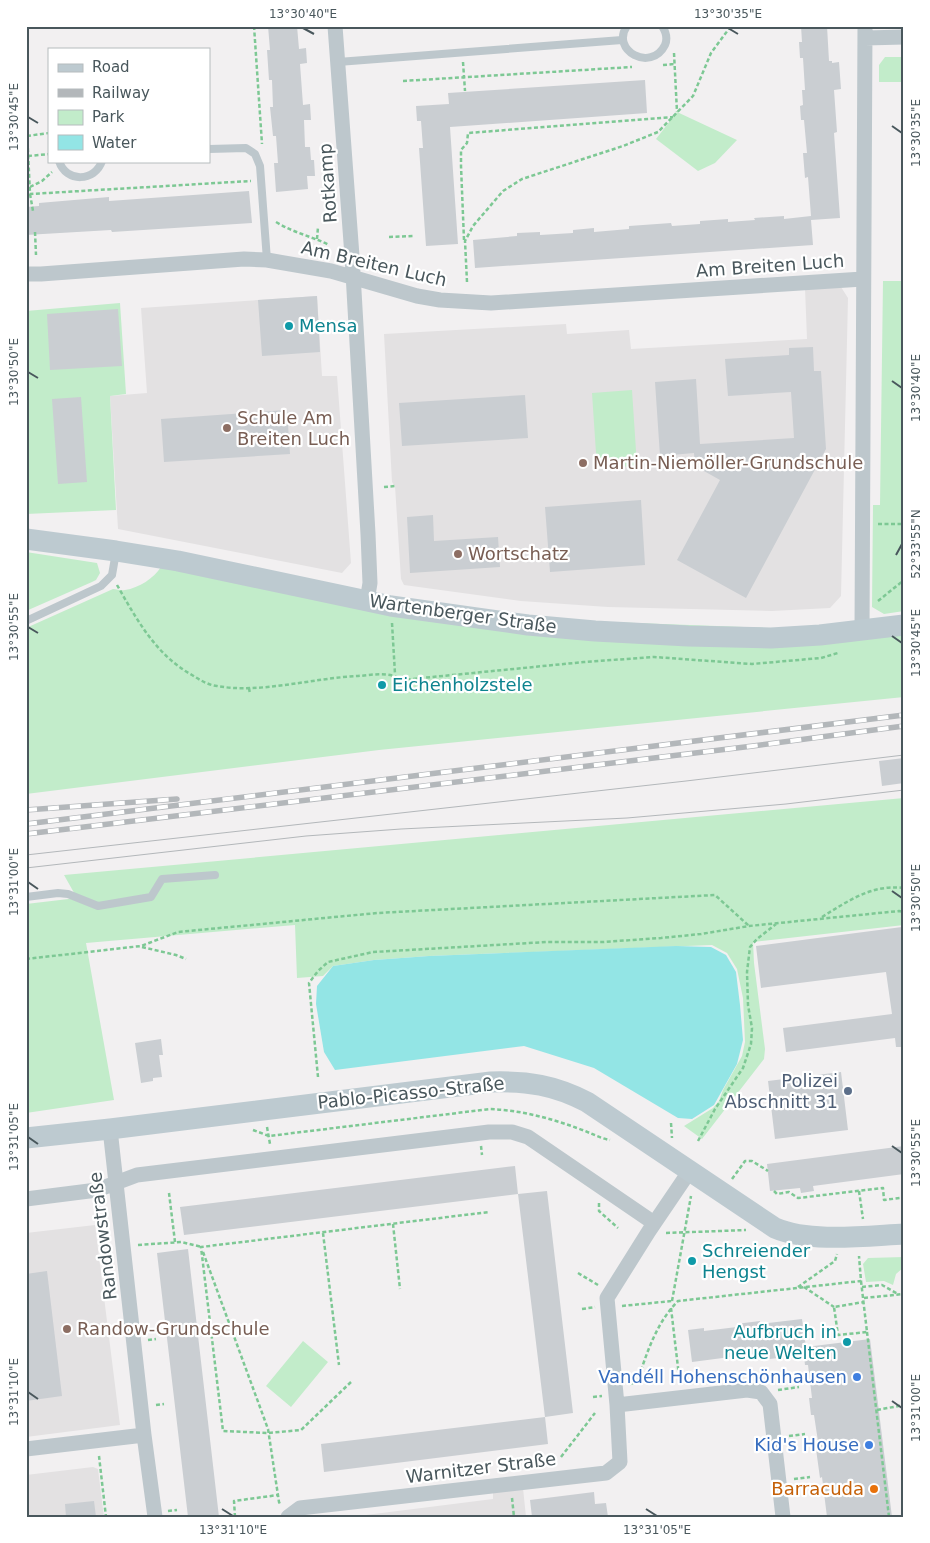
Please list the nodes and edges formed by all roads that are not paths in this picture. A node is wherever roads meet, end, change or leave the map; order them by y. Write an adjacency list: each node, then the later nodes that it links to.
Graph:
1 (336, 26): 7 (street, Rotkamp)
2 (627, 26): 6 (lane)
3 (662, 26): 6 (lane)
4 (865, 32): 5 (street); 14 (street)
5 (904, 37)
6 (622, 40): 7 (lane)
7 (338, 62): 13 (street, Rotkamp)
8 (210, 149): 11 (lane)
9 (60, 162): 10 (lane)
10 (101, 162)
11 (267, 260): 12 (street, Am Breiten Luch); 13 (street, Am Breiten Luch)
12 (26, 274)
13 (353, 278): 14 (street, Am Breiten Luch); 19 (street, Rotkamp)
14 (863, 279): 16 (street)
15 (845, 463): 16 (lane)
16 (862, 463): 22 (street)
17 (26, 539): 18 (main road, Wartenberger Straße)
18 (116, 551): 19 (main road, Wartenberger Straße); 20 (lane)
19 (367, 601): 22 (main road, Wartenberger Straße)
20 (26, 620)
21 (904, 625): 22 (main road, Wartenberger Straße)
22 (862, 630)
23 (215, 875): 24 (lane)
24 (26, 897)
25 (110, 1130): 26 (main road, Pablo-Picasso-Straße); 27 (main road, Pablo-Picasso-Straße); 28 (street, Randowstraße)
26 (26, 1138)
27 (691, 1181): 30 (street, Warnitzer Straße); 31 (main road, Pablo-Picasso-Straße)
28 (116, 1184): 29 (street); 30 (street); 33 (street, Randowstraße)
29 (26, 1199)
30 (652, 1227): 32 (street, Warnitzer Straße)
31 (904, 1234)
32 (617, 1399): 35 (street, Warnitzer Straße); 37 (street)
33 (144, 1436): 34 (street); 36 (street, Randowstraße)
34 (26, 1449)
35 (289, 1516)
36 (154, 1517)
37 (783, 1517)

